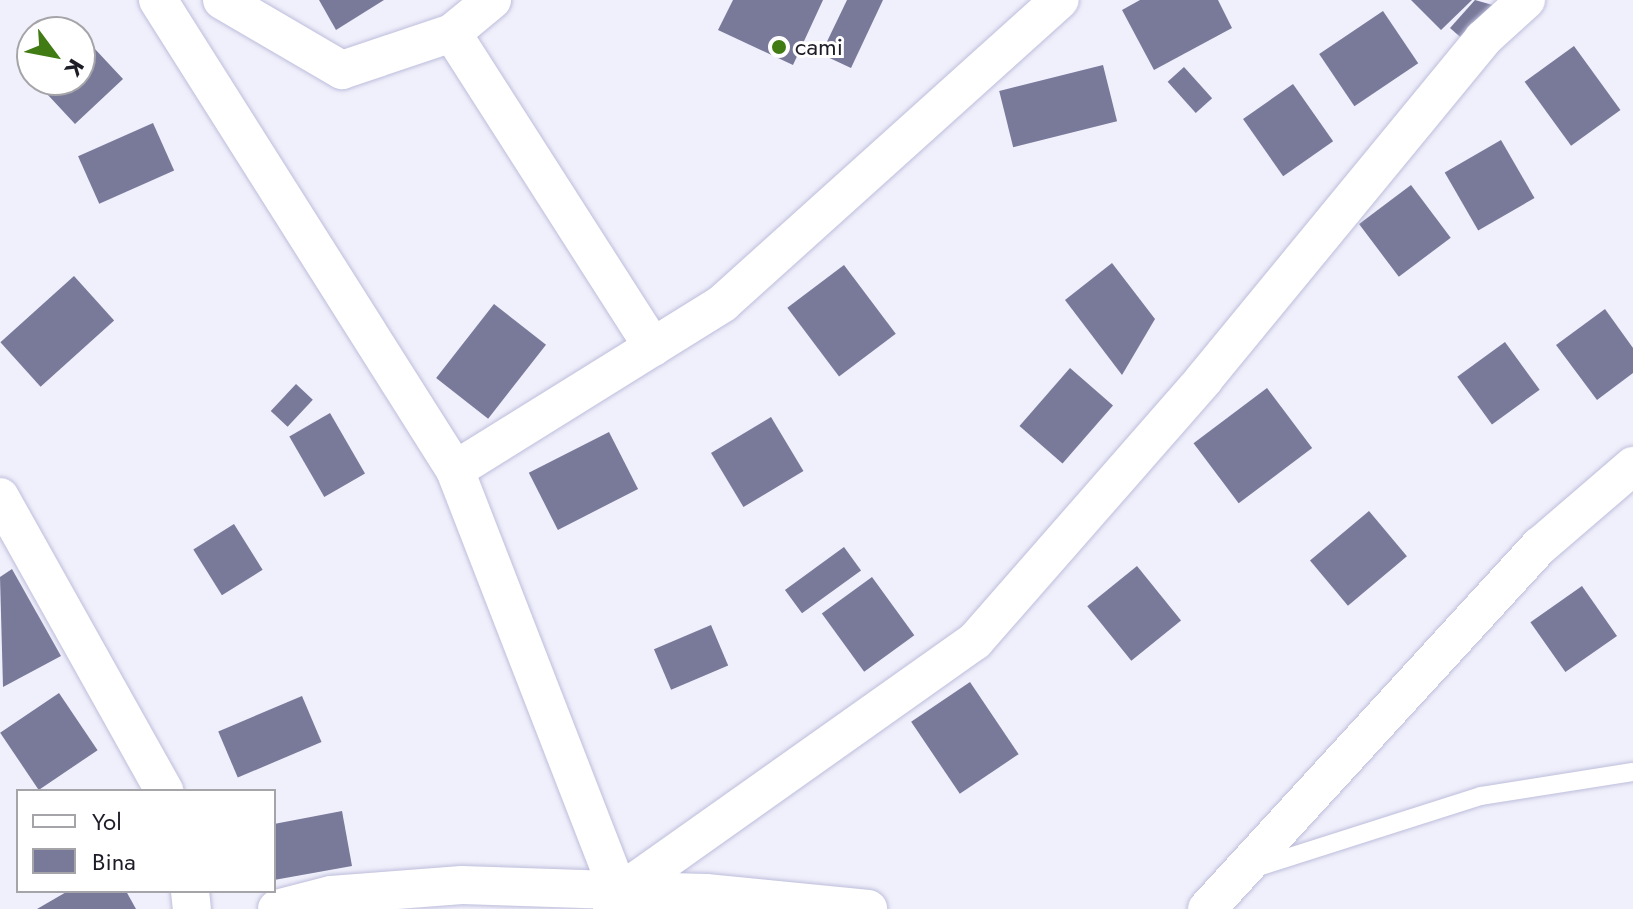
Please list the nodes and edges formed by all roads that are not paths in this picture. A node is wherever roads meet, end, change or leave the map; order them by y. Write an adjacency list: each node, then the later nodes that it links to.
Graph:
1 (158, 0): 9 (street)
2 (222, 0): 6 (street)
3 (492, 0): 6 (street)
4 (1060, 0): 7 (street)
5 (1526, 0): 14 (street)
6 (452, 33): 7 (street)
7 (653, 347): 9 (street)
8 (1633, 466): 13 (street)
9 (455, 470): 14 (street)
10 (0, 497): 12 (street)
11 (1633, 772): 13 (lane)
12 (163, 789)
13 (1233, 875): 17 (street)
14 (616, 901): 15 (street); 16 (street)
15 (277, 909)
16 (868, 909)
17 (1207, 909)

